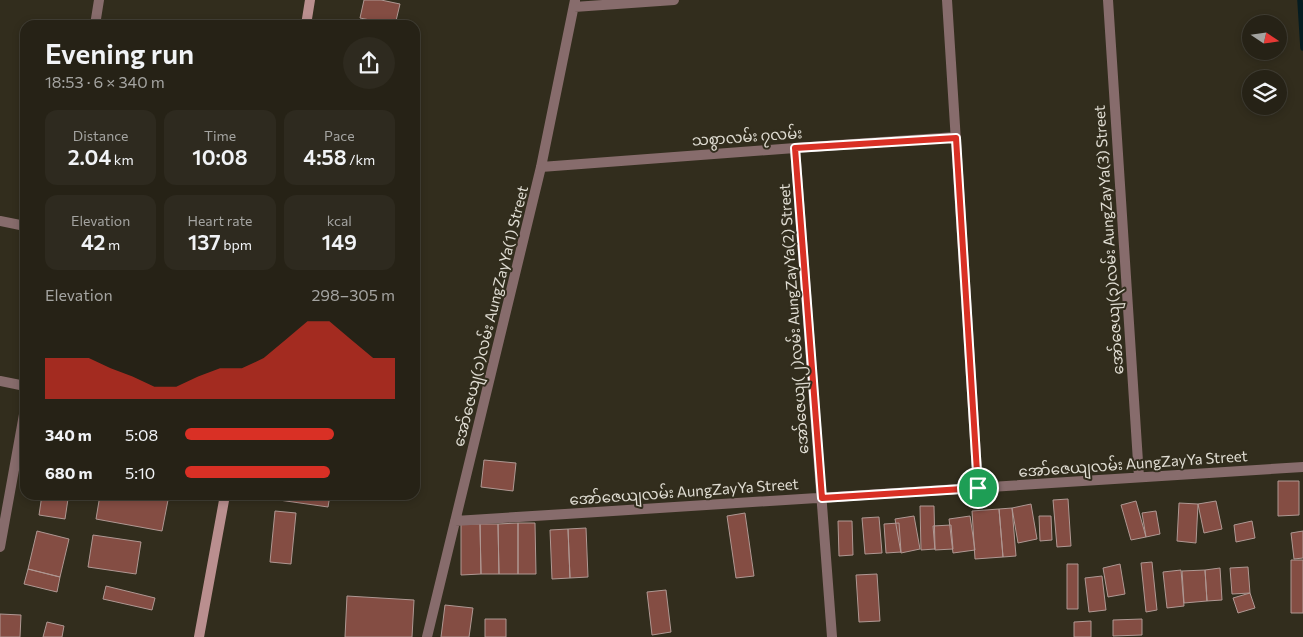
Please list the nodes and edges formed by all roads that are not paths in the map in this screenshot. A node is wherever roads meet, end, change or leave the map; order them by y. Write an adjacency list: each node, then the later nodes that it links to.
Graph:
1 (99, 0): 7 (street)
2 (310, 0): 8 (street)
3 (674, 0): 6 (street)
4 (947, 0): 9 (street)
5 (1108, 0): 18 (street, အော်ဇေယျ(၃)လမ်း AungZayYa(3) Street)
6 (574, 3): 11 (street, အော်ဇေယျ(၁)လမ်း AungZayYa(1) Street)
7 (96, 20)
8 (307, 20)
9 (956, 138): 10 (street, သစွာလမ်း ၇လမ်း); 19 (street)
10 (795, 148): 11 (street, သစွာလမ်း ၇လမ်း); 20 (street, အော်ဇေယျ(၂)လမ်း AungZayYa(2) Street)
11 (541, 167): 22 (street, အော်ဇေယျ(၁)လမ်း AungZayYa(1) Street)
12 (0, 221): 13 (street)
13 (20, 225)
14 (0, 382): 15 (street)
15 (20, 385)
16 (20, 437): 23 (street)
17 (1303, 467): 18 (street, အော်ဇေယျလမ်း AungZayYa Street)
18 (1139, 477): 19 (street, အော်ဇေယျလမ်း AungZayYa Street)
19 (978, 488): 20 (street, အော်ဇေယျလမ်း AungZayYa Street)
20 (822, 498): 22 (street, အော်ဇေယျလမ်း AungZayYa Street); 26 (street, အော်ဇေယျ(၂)လမ်း AungZayYa(2) Street)
21 (224, 500): 24 (street)
22 (455, 521): 25 (street, အော်ဇေယျ(၁)လမ်း AungZayYa(1) Street)
23 (0, 547)
24 (199, 637)
25 (427, 637)
26 (832, 637)

